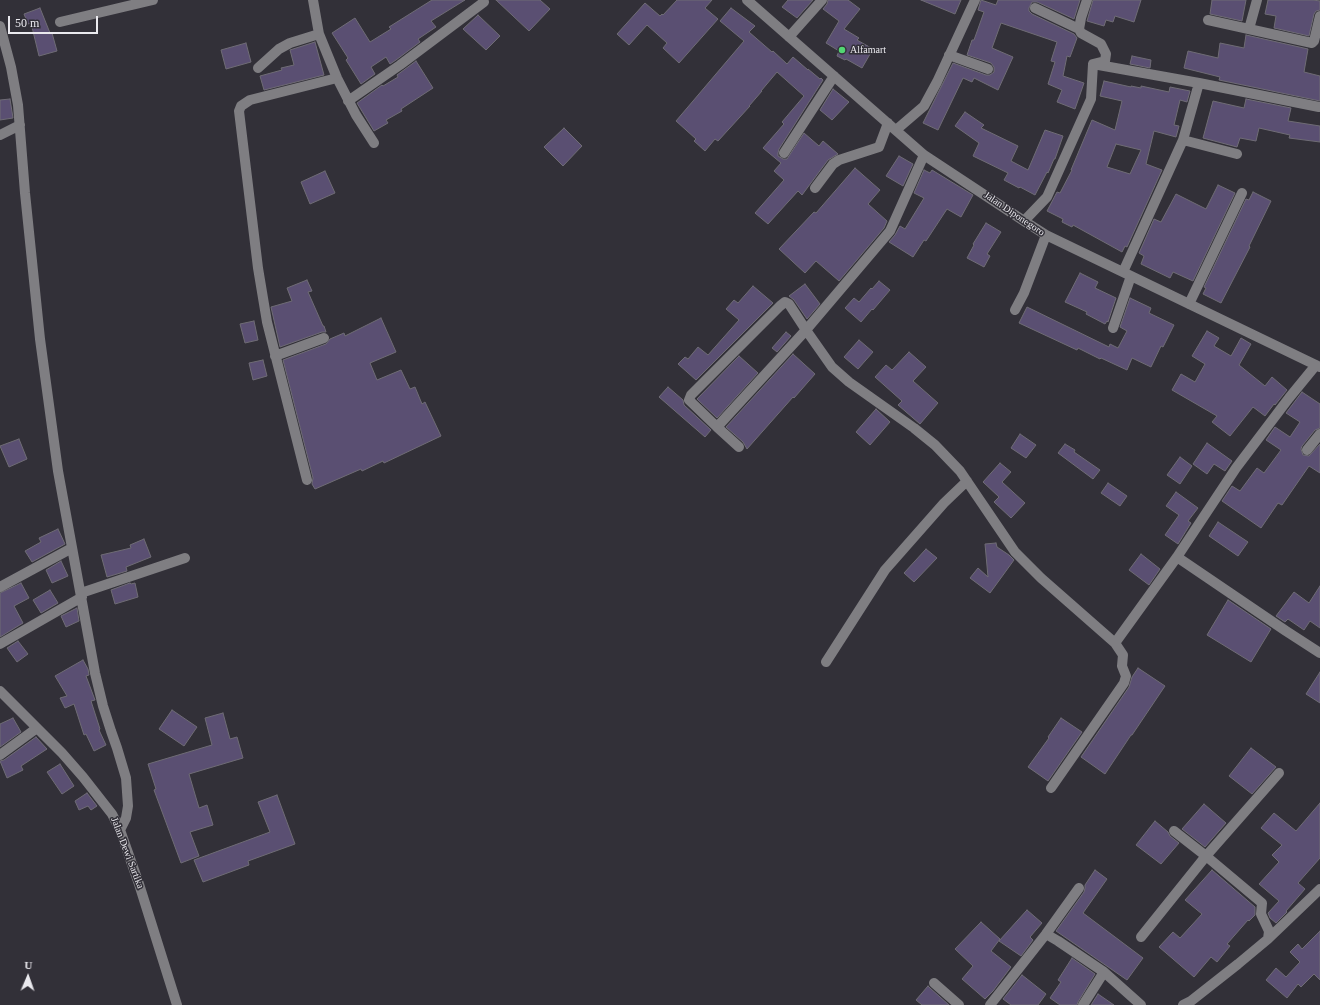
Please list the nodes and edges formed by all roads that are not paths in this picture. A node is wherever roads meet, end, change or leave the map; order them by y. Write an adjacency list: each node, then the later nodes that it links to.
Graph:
1 (152, 0): 12 (street)
2 (313, 0): 16 (street)
3 (747, 0): 17 (street, Jalan Diponegoro)
4 (822, 0): 17 (street)
5 (975, 0): 19 (street)
6 (1087, 0): 14 (street)
7 (1257, 0): 15 (street)
8 (484, 2): 26 (street)
9 (1035, 8): 14 (street)
10 (1320, 16): 15 (street)
11 (1208, 20): 15 (street)
12 (60, 22)
13 (0, 26): 18 (street)
14 (1079, 28): 20 (street)
15 (1249, 28)
16 (319, 34): 21 (street); 24 (street)
17 (789, 37): 23 (street, Jalan Diponegoro)
18 (3, 50): 28 (street)
19 (949, 55): 22 (street); 29 (street)
20 (1093, 64): 25 (street); 38 (street)
21 (258, 68)
22 (988, 69)
23 (834, 76): 29 (street, Jalan Diponegoro); 33 (street)
24 (337, 78): 26 (street); 46 (street)
25 (1199, 83): 27 (street); 31 (street)
26 (348, 101): 32 (street)
27 (1319, 107)
28 (20, 125): 30 (street); 54 (street)
29 (892, 126): 35 (street, Jalan Diponegoro); 36 (street)
30 (0, 135)
31 (1183, 140): 34 (street); 40 (street)
32 (374, 143)
33 (784, 153)
34 (1237, 154)
35 (924, 155): 38 (street, Jalan Diponegoro); 44 (street)
36 (815, 188)
37 (1242, 193): 41 (street)
38 (1024, 221): 39 (street, Jalan Diponegoro)
39 (1046, 235): 40 (street, Jalan Diponegoro); 42 (street)
40 (1127, 274): 41 (street, Jalan Diponegoro); 43 (street)
41 (1188, 304): 47 (street, Jalan Diponegoro)
42 (1015, 310)
43 (1113, 328)
44 (806, 330): 48 (street); 48 (street); 53 (street)
45 (324, 338): 46 (street)
46 (275, 356): 52 (street)
47 (1318, 366): 55 (street)
48 (717, 427): 50 (street)
49 (1320, 434): 51 (street)
50 (739, 447)
51 (1307, 450)
52 (307, 480)
53 (967, 481): 59 (street); 62 (street)
54 (72, 548): 57 (street); 58 (street)
55 (1176, 556): 59 (street); 61 (street)
56 (185, 558): 58 (street)
57 (0, 587)
58 (81, 595): 60 (street); 68 (street)
59 (1115, 643): 67 (street)
60 (0, 644)
61 (1320, 653)
62 (826, 662)
63 (0, 691): 64 (street, Jalan Dewi Sartika)
64 (37, 728): 65 (street); 68 (street, Jalan Dewi Sartika)
65 (0, 755)
66 (1280, 773): 70 (street)
67 (1051, 788)
68 (120, 830): 78 (street, Jalan Dewi Sartika)
69 (1174, 831): 70 (street)
70 (1206, 856): 74 (street); 75 (street)
71 (1079, 888): 73 (street)
72 (1320, 889): 75 (street)
73 (1046, 934): 76 (street); 80 (street)
74 (1141, 937)
75 (1268, 939): 83 (street)
76 (1104, 972): 81 (street); 82 (street)
77 (934, 983): 79 (street)
78 (177, 1005)
79 (958, 1005)
80 (990, 1005)
81 (1083, 1005)
82 (1141, 1005)
83 (1182, 1005)

